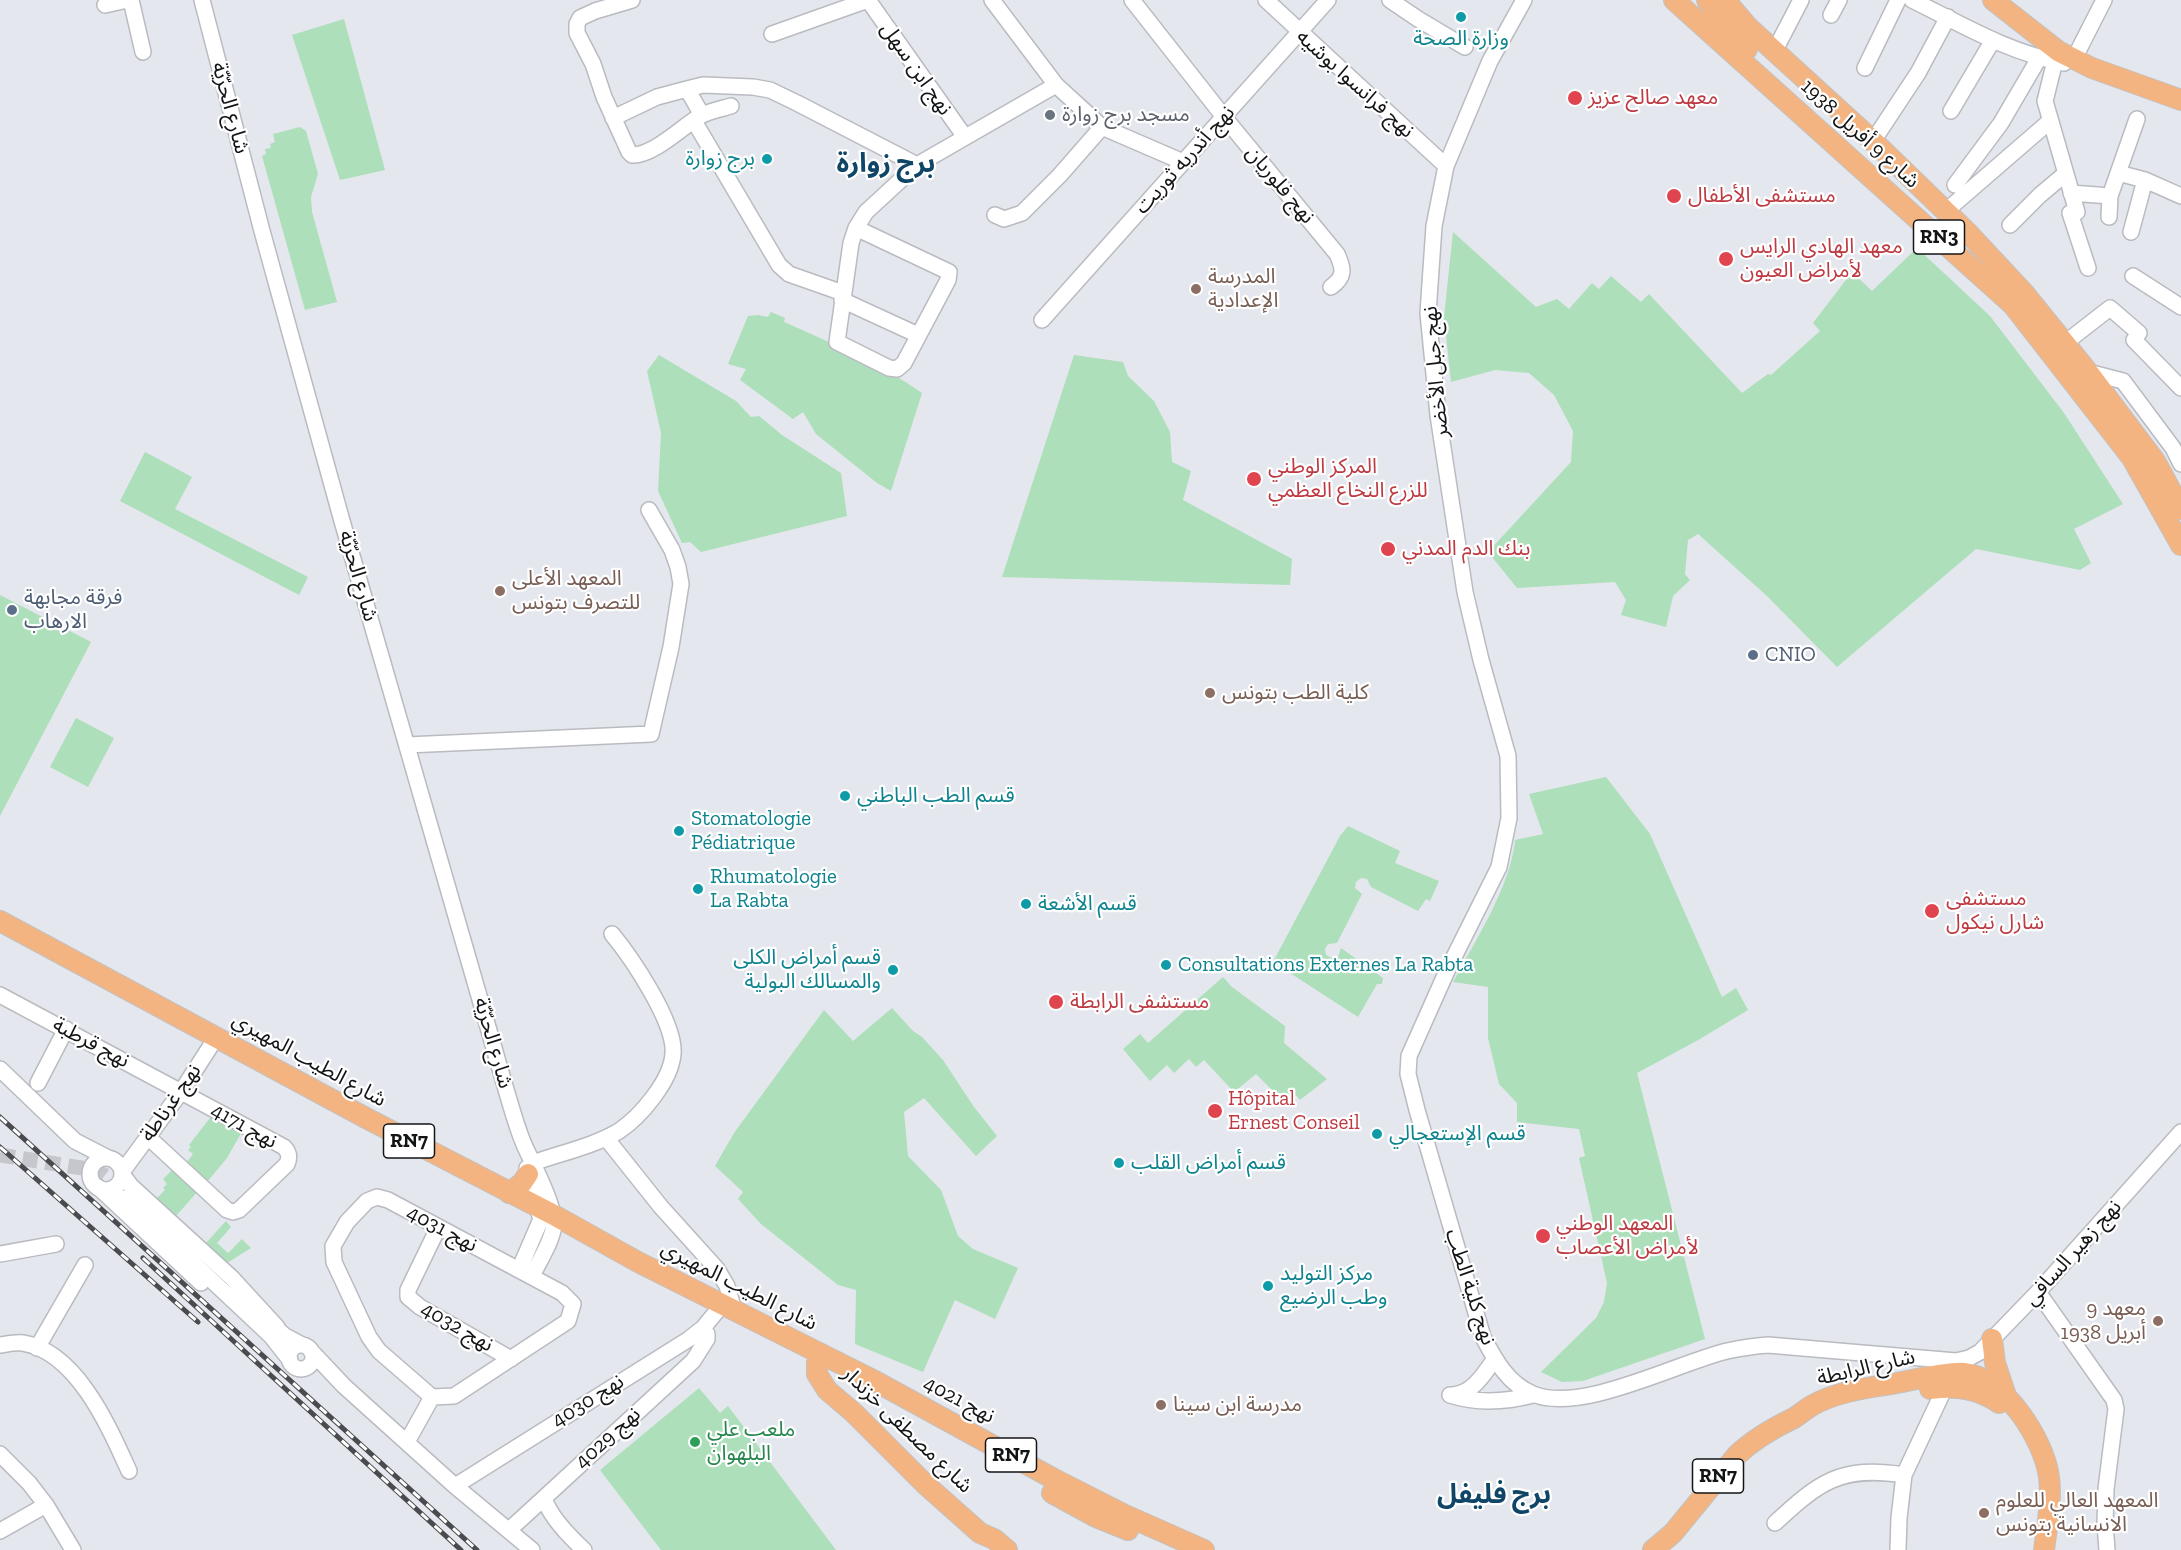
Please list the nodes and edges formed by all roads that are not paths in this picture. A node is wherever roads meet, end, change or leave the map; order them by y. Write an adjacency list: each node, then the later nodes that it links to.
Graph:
1 (129, 0): 21 (street); 28 (street)
2 (202, 0): 78 (street, شارع الحرّيّة)
3 (633, 0): 39 (street)
4 (868, 0): 24 (street); 44 (street, نهج ابن سهل)
5 (992, 0): 33 (street)
6 (1132, 0): 38 (street, نهج فلوريان)
7 (1266, 0): 25 (street, نهج فرانسوا بوشيه)
8 (1329, 0): 25 (street, نهج أندريه ثوريت)
9 (1390, 0): 27 (street)
10 (1524, 0): 48 (street, نهج جبل الأخضر)
11 (1674, 0): 66 (main road, شارع 9 أفريل 1938 / RN3)
12 (1707, 0): 66 (main road, شارع 9 أفريل 1938)
13 (1715, 0): 66 (main road, شارع 9 أفريل 1938)
14 (1725, 0): 29 (main road, شارع 9 أفريل 1938 / RN3)
15 (1801, 0): 29 (street)
16 (1839, 0): 22 (street)
17 (1898, 0): 32 (street)
18 (1912, 0): 23 (street)
19 (1993, 0): 31 (main road)
20 (2104, 0): 31 (street)
21 (105, 5)
22 (1831, 15)
23 (1948, 17): 26 (street); 45 (street)
24 (772, 33)
25 (1299, 33): 38 (street, نهج أندريه ثوريت); 48 (street, نهج فرانسوا بوشيه)
26 (1993, 40): 30 (street); 37 (street)
27 (1465, 47)
28 (143, 52)
29 (1774, 52): 45 (main road, شارع 9 أفريل 1938 / RN3)
30 (2039, 58): 31 (street); 52 (street)
31 (2064, 60): 35 (main road); 42 (street)
32 (1865, 68)
33 (1056, 85): 43 (street); 44 (street)
34 (687, 89): 39 (street); 40 (street); 47 (street)
35 (2181, 100)
36 (731, 106): 40 (street)
37 (1951, 111)
38 (1224, 117): 46 (street, نهج أندريه ثوريت); 64 (street, نهج فلوريان)
39 (613, 118): 40 (street)
40 (698, 118): 65 (street)
41 (2137, 119): 49 (street)
42 (2050, 121): 50 (street); 56 (street)
43 (1102, 127): 46 (street); 57 (street)
44 (965, 137): 47 (street)
45 (1873, 141): 56 (main road, شارع 9 أفريل 1938 / RN3)
46 (1183, 162): 68 (street, نهج أندريه ثوريت)
47 (917, 165): 60 (street)
48 (1446, 166): 79 (street, نهج جبل الأخضر)
49 (2118, 173): 51 (street); 54 (street)
50 (2065, 174): 53 (street); 59 (street)
51 (2145, 180): 55 (street); 61 (street)
52 (1955, 185)
53 (2071, 193): 54 (street); 62 (street)
54 (2110, 196): 58 (street)
55 (2181, 196)
56 (1946, 211): 66 (main road, شارع 9 أفريل 1938 / RN3)
57 (995, 215)
58 (2109, 217)
59 (2010, 225)
60 (856, 228): 65 (street); 69 (street)
61 (2131, 232)
62 (2088, 268)
63 (2133, 276): 67 (street)
64 (1331, 286)
65 (842, 296): 69 (street); 69 (street)
66 (2019, 299): 70 (main road, شارع 9 أفريل 1938 / RN3); 74 (main road, شارع 9 أفريل 1938 / RN3)
67 (2181, 307)
68 (1042, 320)
69 (918, 335)
70 (2065, 343): 71 (main road, شارع 9 أفريل 1938 / RN3); 72 (street)
71 (2088, 372): 73 (street); 74 (main road, شارع 9 أفريل 1938 / RN3)
72 (2181, 388)
73 (2181, 464)
74 (2175, 508): 76 (main road, شارع 9 أفريل 1938 / RN3); 77 (main road, شارع 9 أفريل 1938)
75 (649, 510): 78 (street)
76 (2181, 545)
77 (2181, 554)
78 (407, 745): 93 (street, شارع الحرّيّة)
79 (1508, 756): 114 (street, نهج كلية الطب)
80 (0, 921): 96 (main road, شارع الطيب المهيري / RN7)
81 (612, 934): 91 (street)
82 (0, 936): 85 (main road, شارع الطيب المهيري / RN7)
83 (0, 995): 84 (street, نهج قرطبة)
84 (66, 1029): 87 (street); 88 (street, نهج قرطبة)
85 (210, 1047): 88 (street, نهج غرناطة); 98 (main road, شارع الطيب المهيري / RN7)
86 (0, 1069): 92 (street)
87 (38, 1083)
88 (181, 1092): 90 (street, نهج غرناطة); 90 (street, نهج 4171)
89 (2181, 1132): 104 (street, نهج زهير السافي)
90 (148, 1137): 94 (street, نهج غرناطة)
91 (606, 1138): 93 (street); 105 (street)
92 (75, 1141): 94 (street); 95 (street)
93 (529, 1162): 96 (main road); 98 (street, شارع الحرّيّة)
94 (116, 1166): 95 (street); 95 (street); 107 (street)
95 (94, 1181): 107 (street)
96 (508, 1193): 98 (main road, شارع الطيب المهيري / RN7)
97 (126, 1196): 107 (street)
98 (546, 1216): 103 (street); 105 (main road, شارع الطيب المهيري / RN7)
99 (438, 1228): 103 (street, نهج 4031); 112 (street, نهج 4032); 120 (street, نهج 4031)
100 (56, 1244): 101 (street)
101 (0, 1254)
102 (85, 1265): 110 (street)
103 (526, 1273): 112 (street, نهج 4031)
104 (2038, 1293): 108 (street, نهج زهير السافي); 145 (street)
105 (726, 1311): 106 (street, نهج 4030); 113 (main road, شارع الطيب المهيري / RN7)
106 (703, 1328): 128 (street, نهج 4030); 129 (street, نهج 4029)
107 (278, 1336): 111 (street); 115 (street)
108 (1992, 1339): 116 (street, نهج زهير السافي); 119 (main road)
109 (0, 1345): 110 (street)
110 (37, 1348): 125 (street)
111 (306, 1348): 115 (street); 117 (street)
112 (511, 1359): 120 (street, نهج 4031)
113 (819, 1359): 134 (main road, شارع مصطفى خزندار); 140 (main road, نهج 4021 / RN7); 141 (main road, نهج 4021 / RN7)
114 (1494, 1360): 118 (street, نهج كلية الطب); 118 (street)
115 (295, 1364): 117 (street)
116 (1950, 1374): 118 (street, نهج كلية الطب); 119 (main road, RN7); 121 (main road, RN7); 126 (street); 142 (main road, شارع الرابطة / RN7)
117 (344, 1386): 122 (street)
118 (1533, 1395)
119 (2006, 1396): 121 (main road, RN7)
120 (432, 1398): 122 (street)
121 (2023, 1420): 144 (main road, RN7)
122 (407, 1442): 128 (street)
123 (0, 1454): 124 (street)
124 (14, 1467): 127 (street); 130 (street)
125 (129, 1471)
126 (1904, 1475): 131 (street); 143 (street)
127 (0, 1476)
128 (455, 1486): 132 (street)
129 (544, 1498): 132 (street); 137 (street)
130 (46, 1505): 133 (street); 135 (street)
131 (1775, 1523)
132 (509, 1530): 136 (street)
133 (0, 1531)
134 (980, 1533): 138 (main road, شارع مصطفى خزندار); 139 (main road, شارع مصطفى خزندار)
135 (73, 1548)
136 (532, 1550)
137 (584, 1550)
138 (992, 1550)
139 (1007, 1550)
140 (1173, 1550)
141 (1204, 1550)
142 (1653, 1550)
143 (1898, 1550)
144 (2044, 1550)
145 (2107, 1550)

